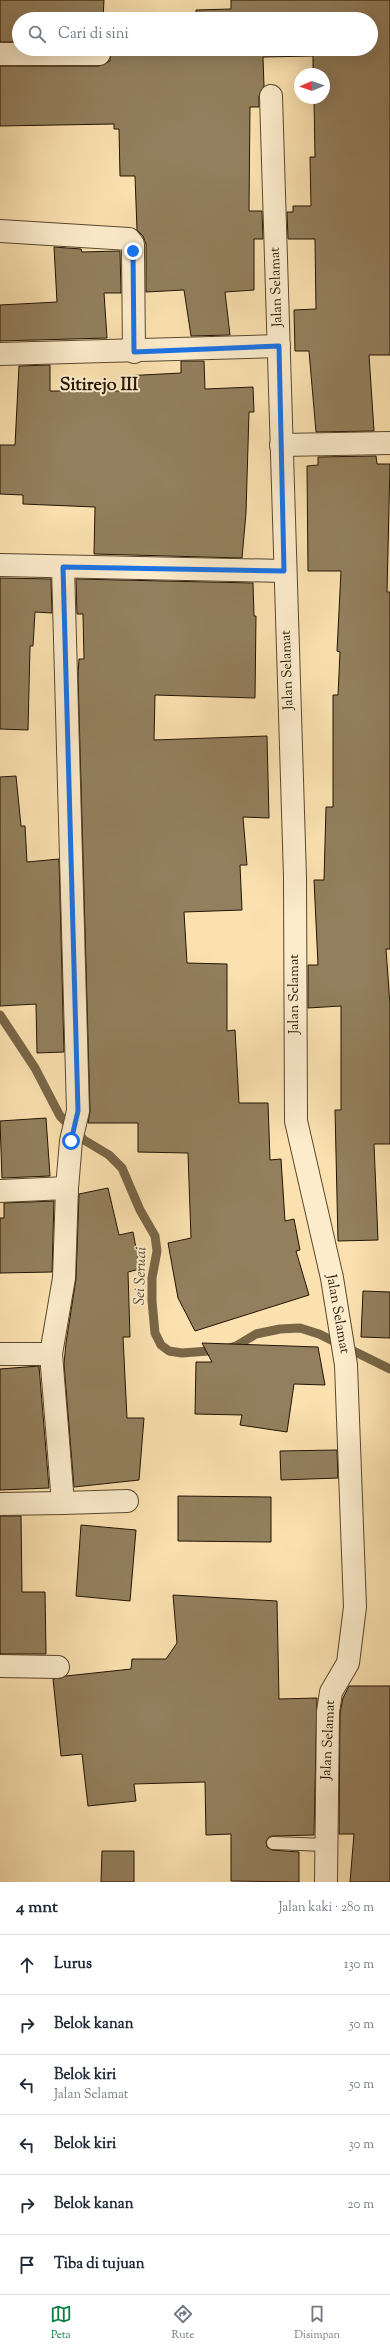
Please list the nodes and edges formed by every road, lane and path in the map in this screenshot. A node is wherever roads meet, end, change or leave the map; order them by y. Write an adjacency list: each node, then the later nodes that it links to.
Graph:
1 (0, 54): 2 (street)
2 (12, 54)
3 (271, 96): 5 (street, Jalan Selamat)
4 (0, 231): 6 (street)
5 (279, 346): 6 (street); 9 (street, Jalan Selamat)
6 (134, 352): 7 (street)
7 (0, 354)
8 (390, 443): 9 (street)
9 (281, 445): 12 (street, Jalan Selamat)
10 (0, 565): 11 (street)
11 (63, 567): 12 (street); 13 (street)
12 (284, 571): 23 (street, Jalan Selamat)
13 (67, 1188): 14 (street); 16 (street)
14 (0, 1191)
15 (0, 1354): 16 (street)
16 (51, 1354): 18 (street)
17 (127, 1501): 18 (street)
18 (63, 1503): 19 (street)
19 (0, 1504)
20 (0, 1666): 21 (street)
21 (58, 1667)
22 (273, 1843): 23 (lane)
23 (326, 1845): 24 (street, Jalan Selamat)
24 (326, 1882)

